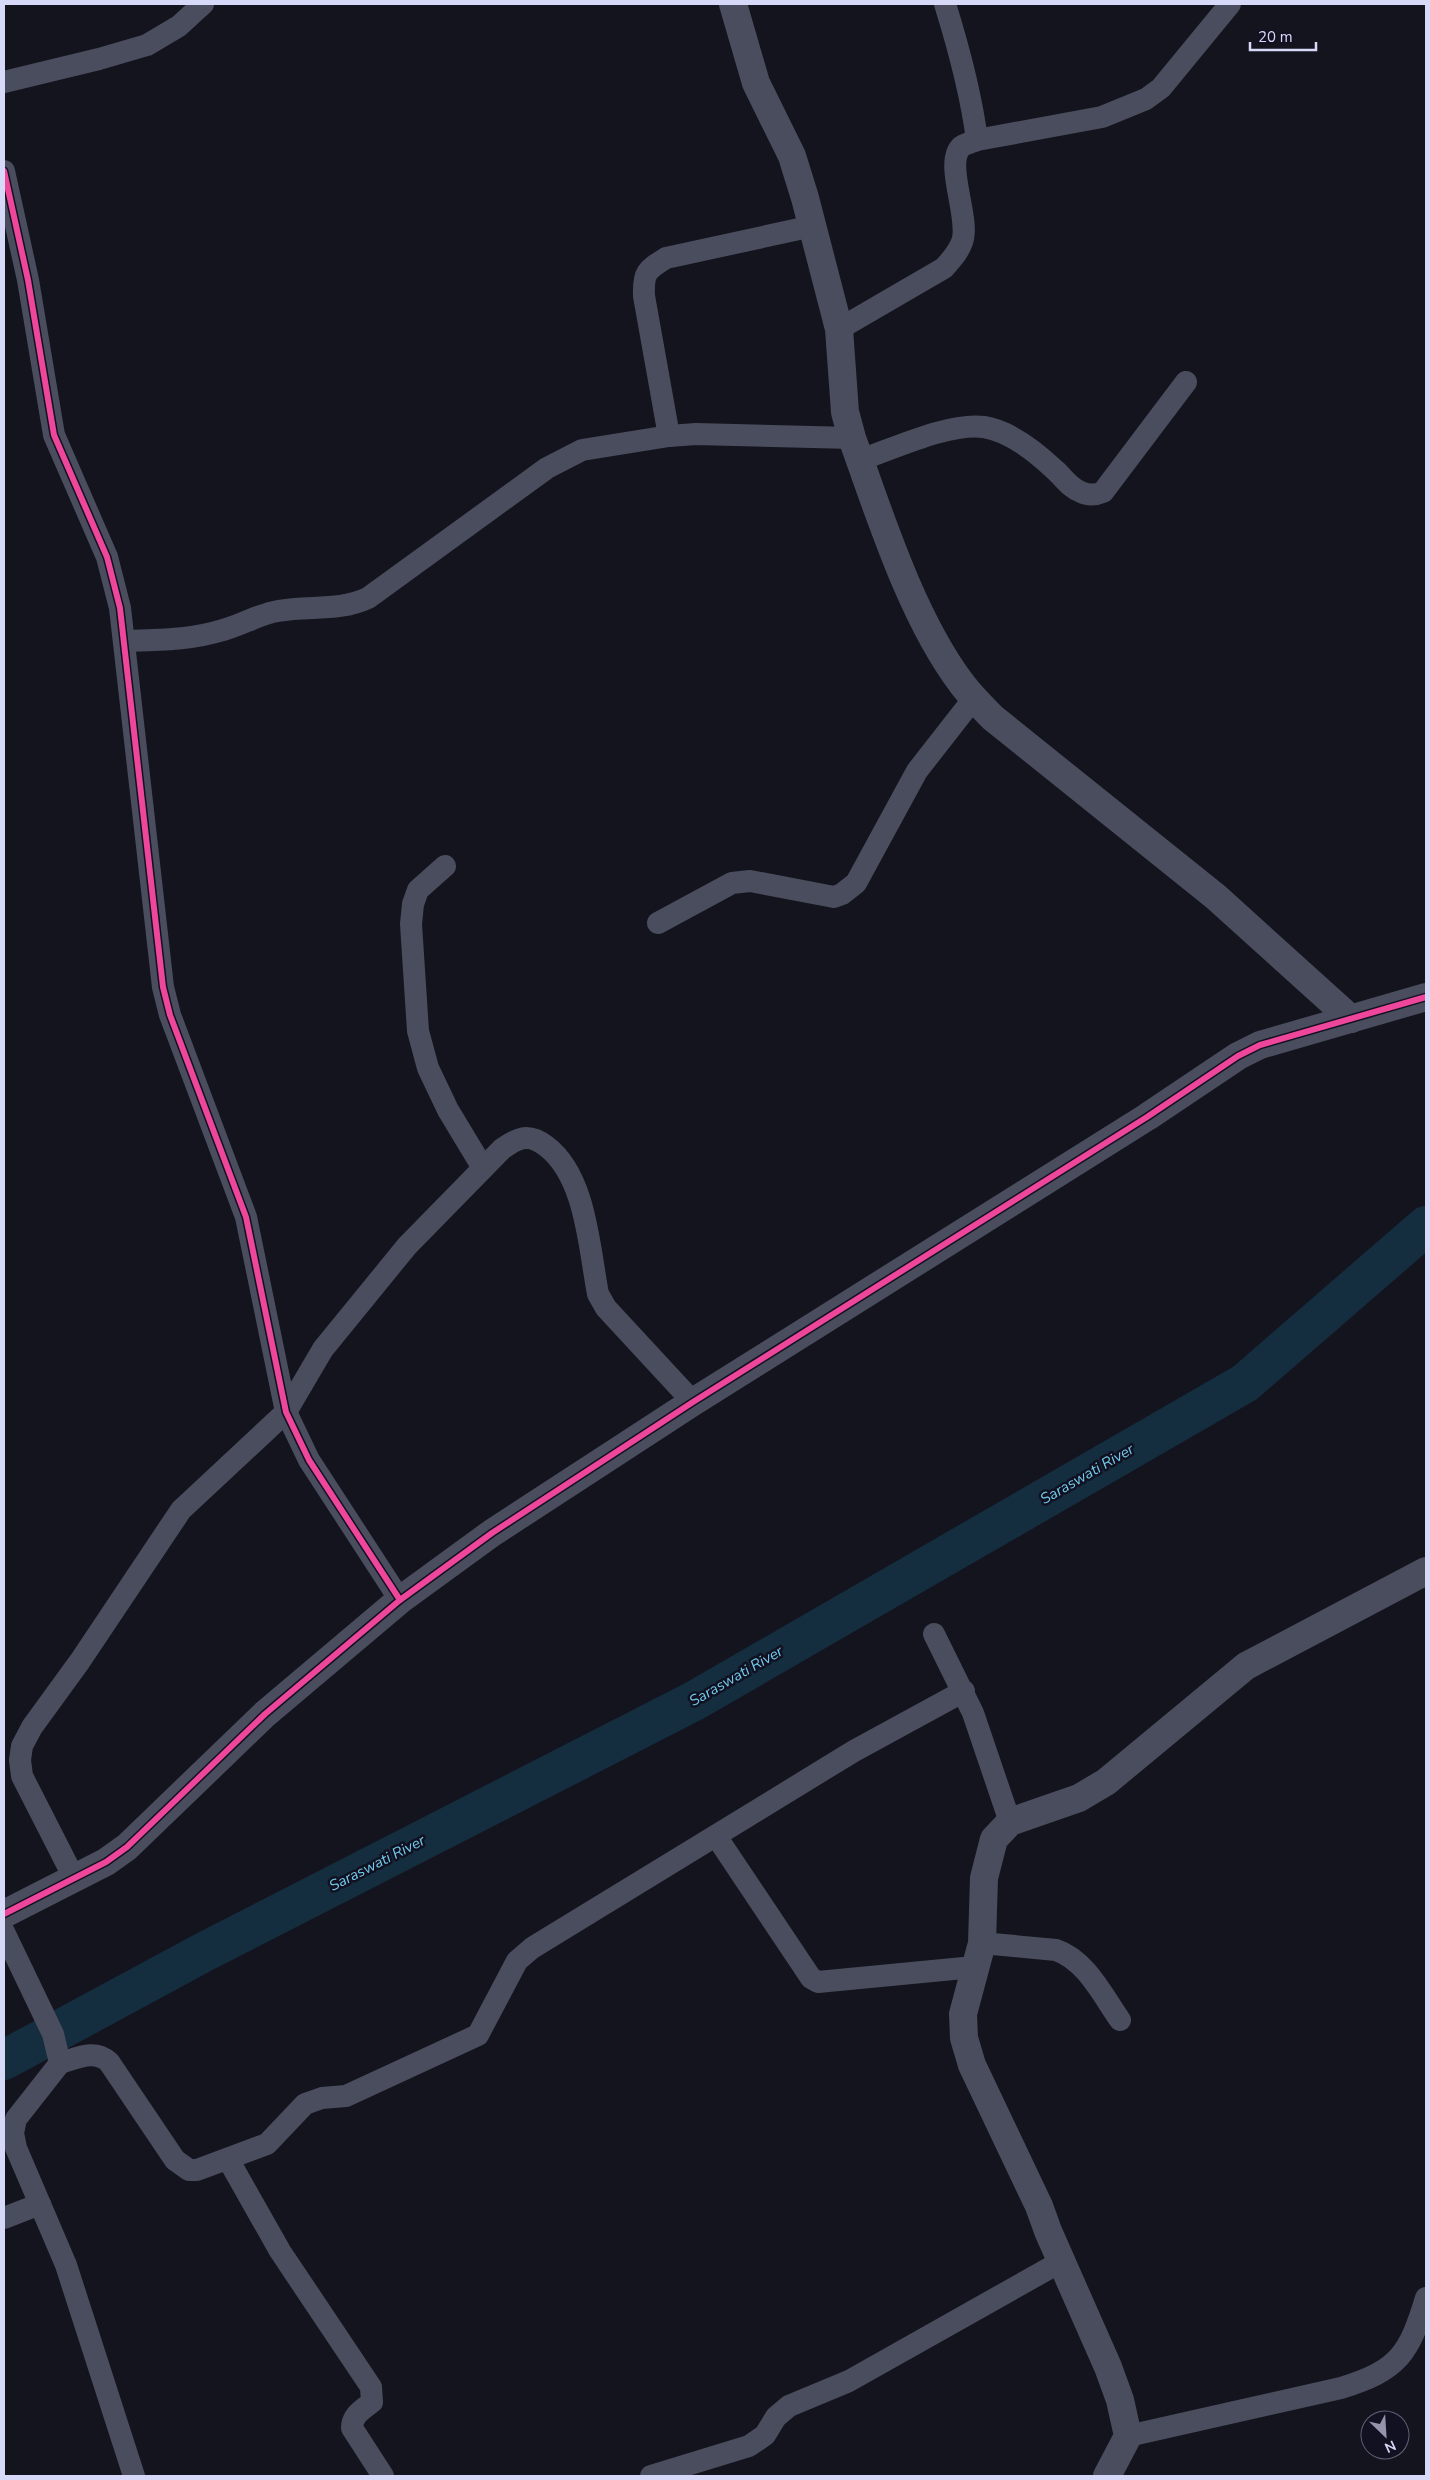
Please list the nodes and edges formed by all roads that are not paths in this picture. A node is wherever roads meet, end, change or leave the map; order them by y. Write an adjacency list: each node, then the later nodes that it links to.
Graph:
1 (203, 4): 5 (street)
2 (733, 4): 8 (street)
3 (945, 4): 6 (street)
4 (1230, 4): 6 (street)
5 (4, 82)
6 (976, 140): 9 (street)
7 (4, 172): 13 (street)
8 (813, 226): 9 (street); 11 (street)
9 (839, 329): 12 (street)
10 (1186, 382): 12 (street)
11 (669, 436): 12 (street); 13 (street)
12 (856, 450): 14 (street)
13 (124, 641): 21 (street)
14 (974, 698): 16 (street); 18 (street)
15 (445, 866): 19 (street)
16 (658, 923)
17 (1426, 998): 18 (street)
18 (1351, 1019): 20 (street)
19 (483, 1168): 20 (street); 21 (street)
20 (693, 1402): 23 (street)
21 (286, 1412): 23 (street); 28 (street)
22 (1426, 1571): 26 (street)
23 (400, 1600): 28 (street)
24 (934, 1634): 25 (street)
25 (964, 1691): 26 (street); 27 (street)
26 (1010, 1822): 31 (street)
27 (716, 1836): 31 (street); 34 (street)
28 (74, 1878): 29 (street)
29 (4, 1914)
30 (4, 1932): 33 (street)
31 (978, 1955): 32 (street); 37 (street)
32 (1120, 2020)
33 (60, 2063): 34 (street); 35 (street)
34 (228, 2159): 42 (street)
35 (40, 2204): 36 (street); 41 (street)
36 (4, 2218)
37 (1062, 2261): 40 (street); 43 (street)
38 (1426, 2298): 39 (street)
39 (1423, 2329): 40 (street)
40 (1128, 2436): 44 (street)
41 (134, 2476)
42 (383, 2476)
43 (652, 2476)
44 (1107, 2476)

